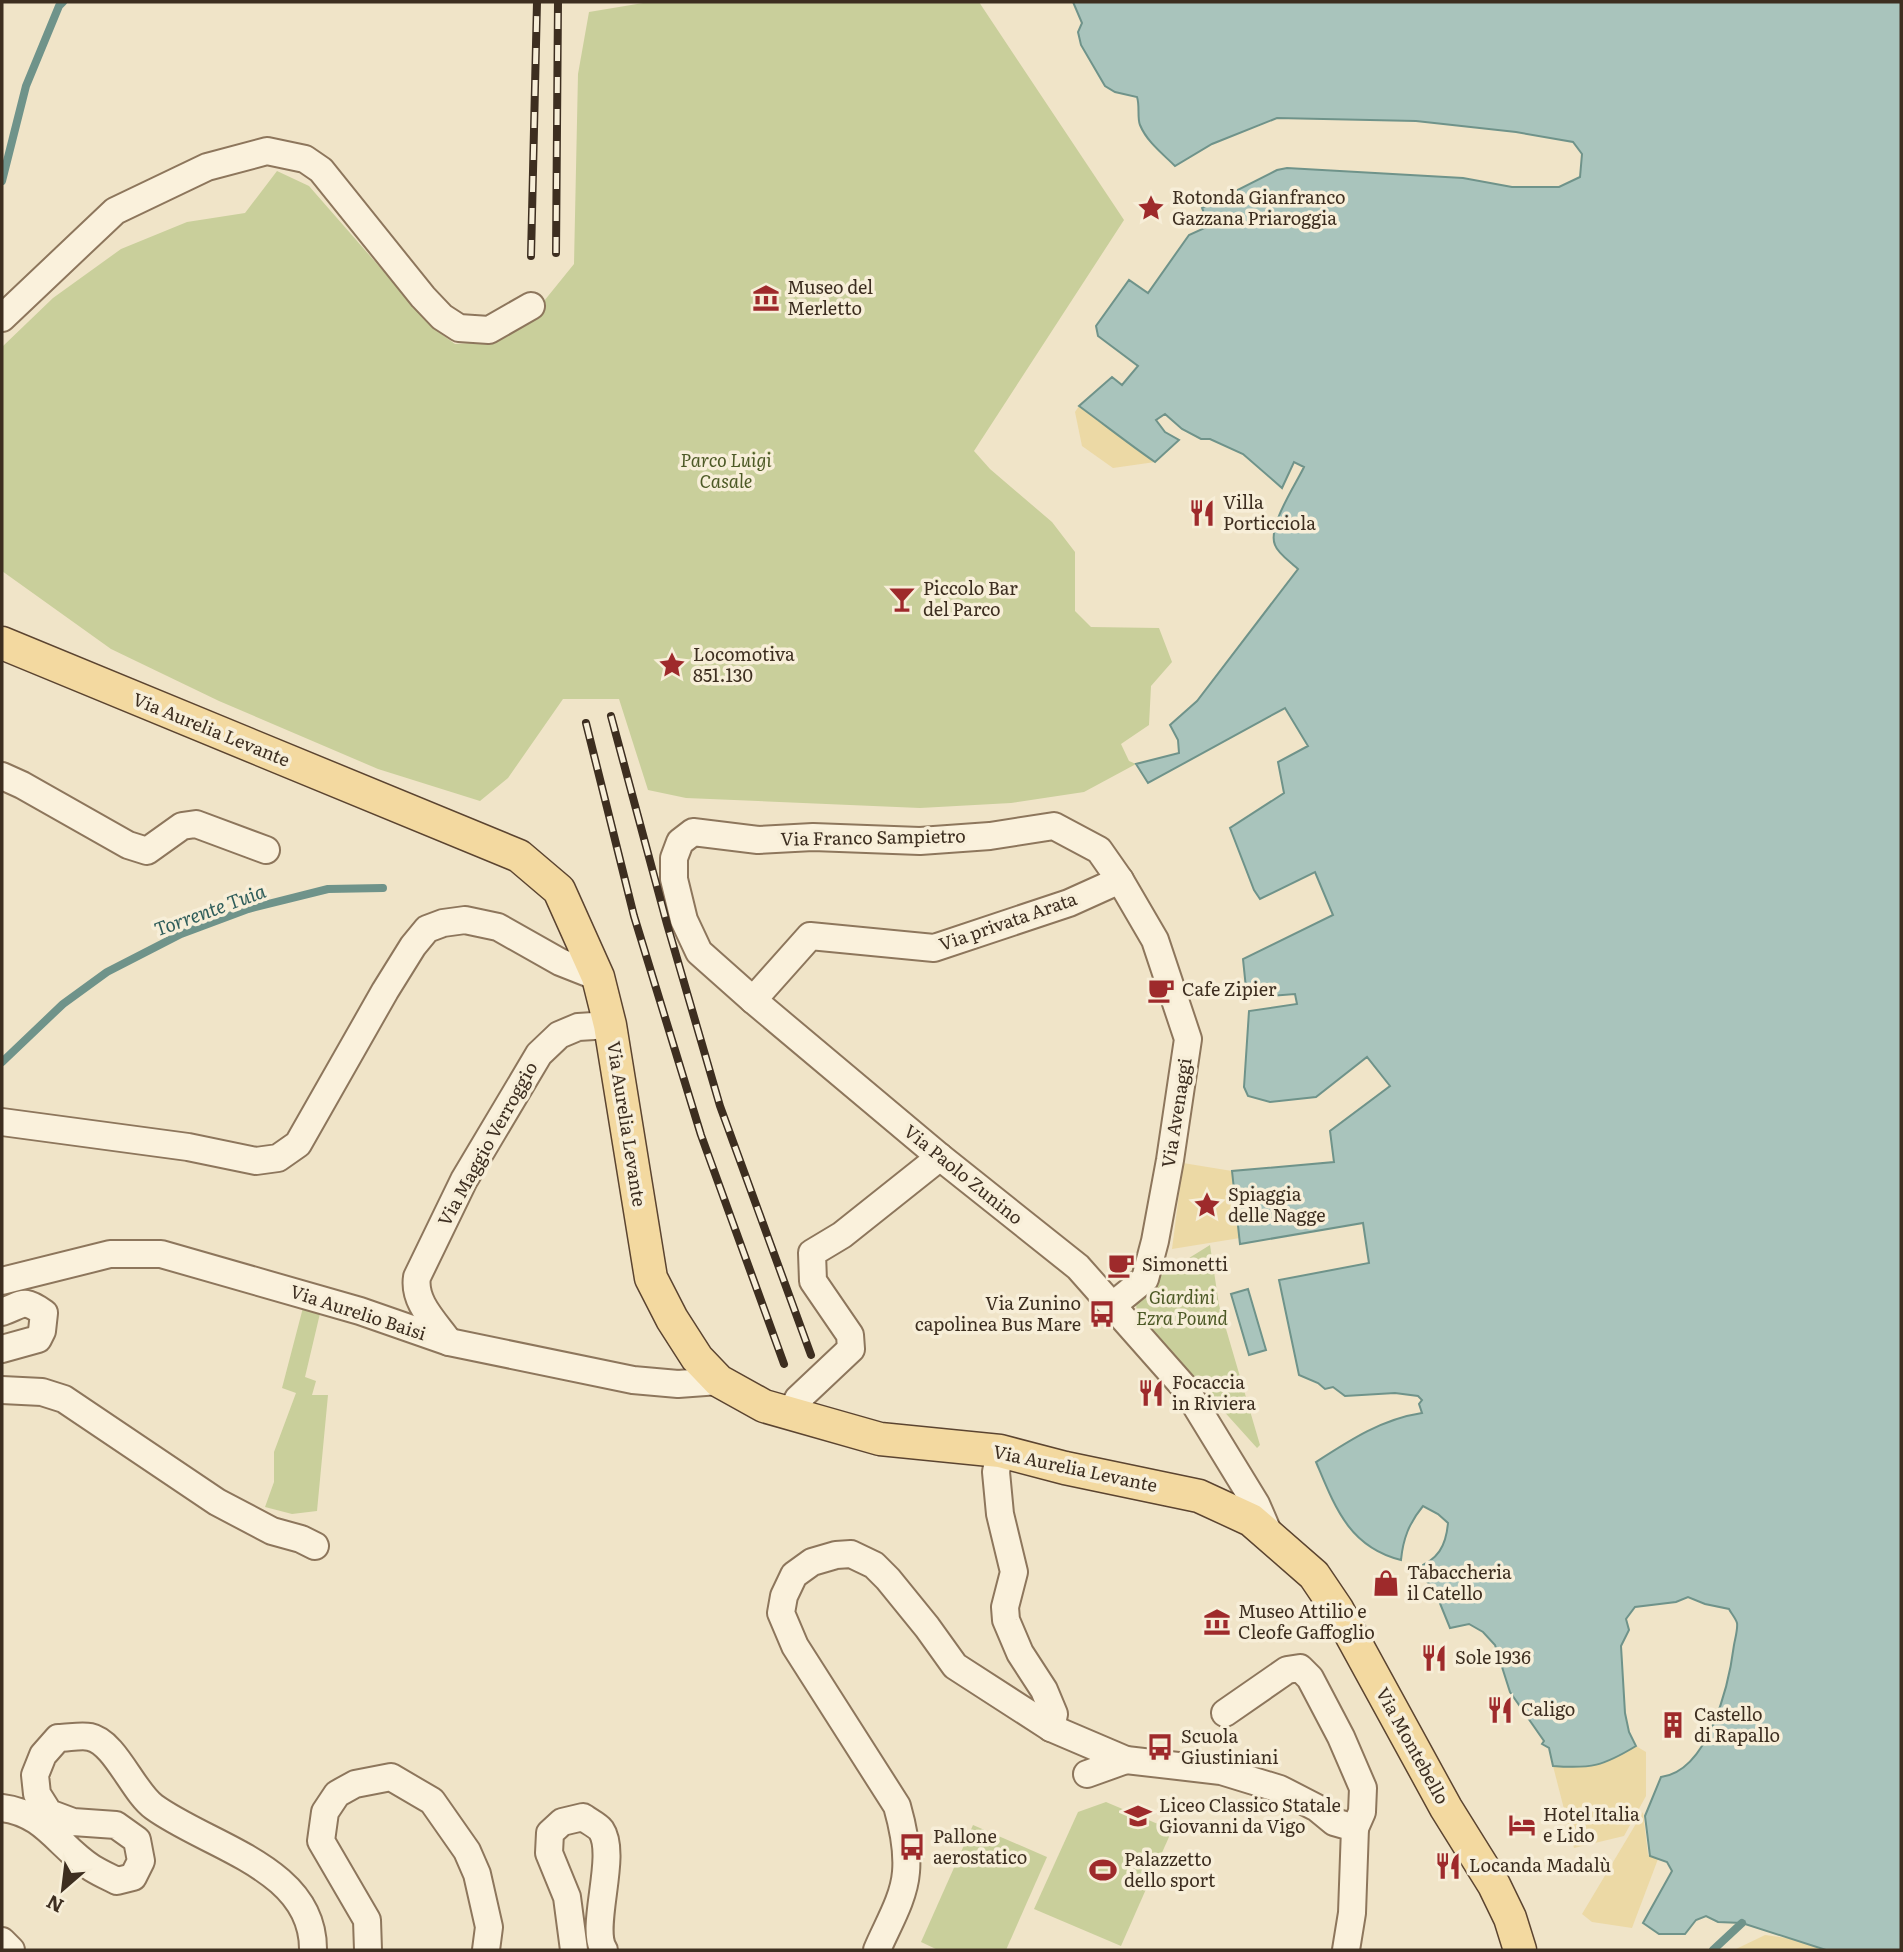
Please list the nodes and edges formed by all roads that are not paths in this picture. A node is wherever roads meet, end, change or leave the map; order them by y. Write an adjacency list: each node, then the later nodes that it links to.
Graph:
1 (531, 306): 2 (street)
2 (2, 318)
3 (2, 643): 9 (main road, Via Aurelia Levante)
4 (2, 776): 7 (street)
5 (1054, 826): 6 (street, Via Franco Sampietro); 8 (street, Via Avenaggi)
6 (693, 832): 10 (street, Via Paolo Zunino)
7 (266, 850)
8 (1120, 880): 10 (street, Via privata Arata); 15 (street, Via Avenaggi)
9 (598, 977): 11 (main road, Via Aurelia Levante); 12 (street)
10 (753, 1000): 13 (street, Via Paolo Zunino)
11 (610, 1025): 17 (street, Via Maggio Verroggio); 19 (main road, Via Aurelia Levante)
12 (2, 1122)
13 (940, 1157): 15 (street, Via Paolo Zunino); 21 (street)
14 (2, 1281): 17 (street, Via Aurelio Baisi)
15 (1113, 1305): 23 (street, Via Paolo Zunino)
16 (2, 1312): 18 (street)
17 (449, 1342): 19 (street, Via Aurelio Baisi)
18 (2, 1349)
19 (719, 1381): 21 (main road, Via Aurelia Levante)
20 (2, 1390): 24 (street)
21 (790, 1414): 22 (main road, Via Aurelia Levante)
22 (1000, 1451): 23 (main road, Via Aurelia Levante); 27 (street)
23 (1269, 1534): 25 (main road, Via Aurelia Levante)
24 (315, 1546)
25 (1314, 1575): 33 (main road, Via Montebello)
26 (1225, 1713): 31 (street)
27 (1051, 1728): 28 (street); 40 (street)
28 (1126, 1760): 29 (street); 31 (street)
29 (1087, 1774)
30 (2, 1808): 35 (street)
31 (1355, 1828): 41 (street)
32 (2, 1941): 34 (street)
33 (1528, 1949)
34 (11, 1950)
35 (313, 1950)
36 (368, 1950): 37 (street)
37 (486, 1950)
38 (574, 1950): 39 (street)
39 (604, 1950)
40 (877, 1950)
41 (1346, 1950)

